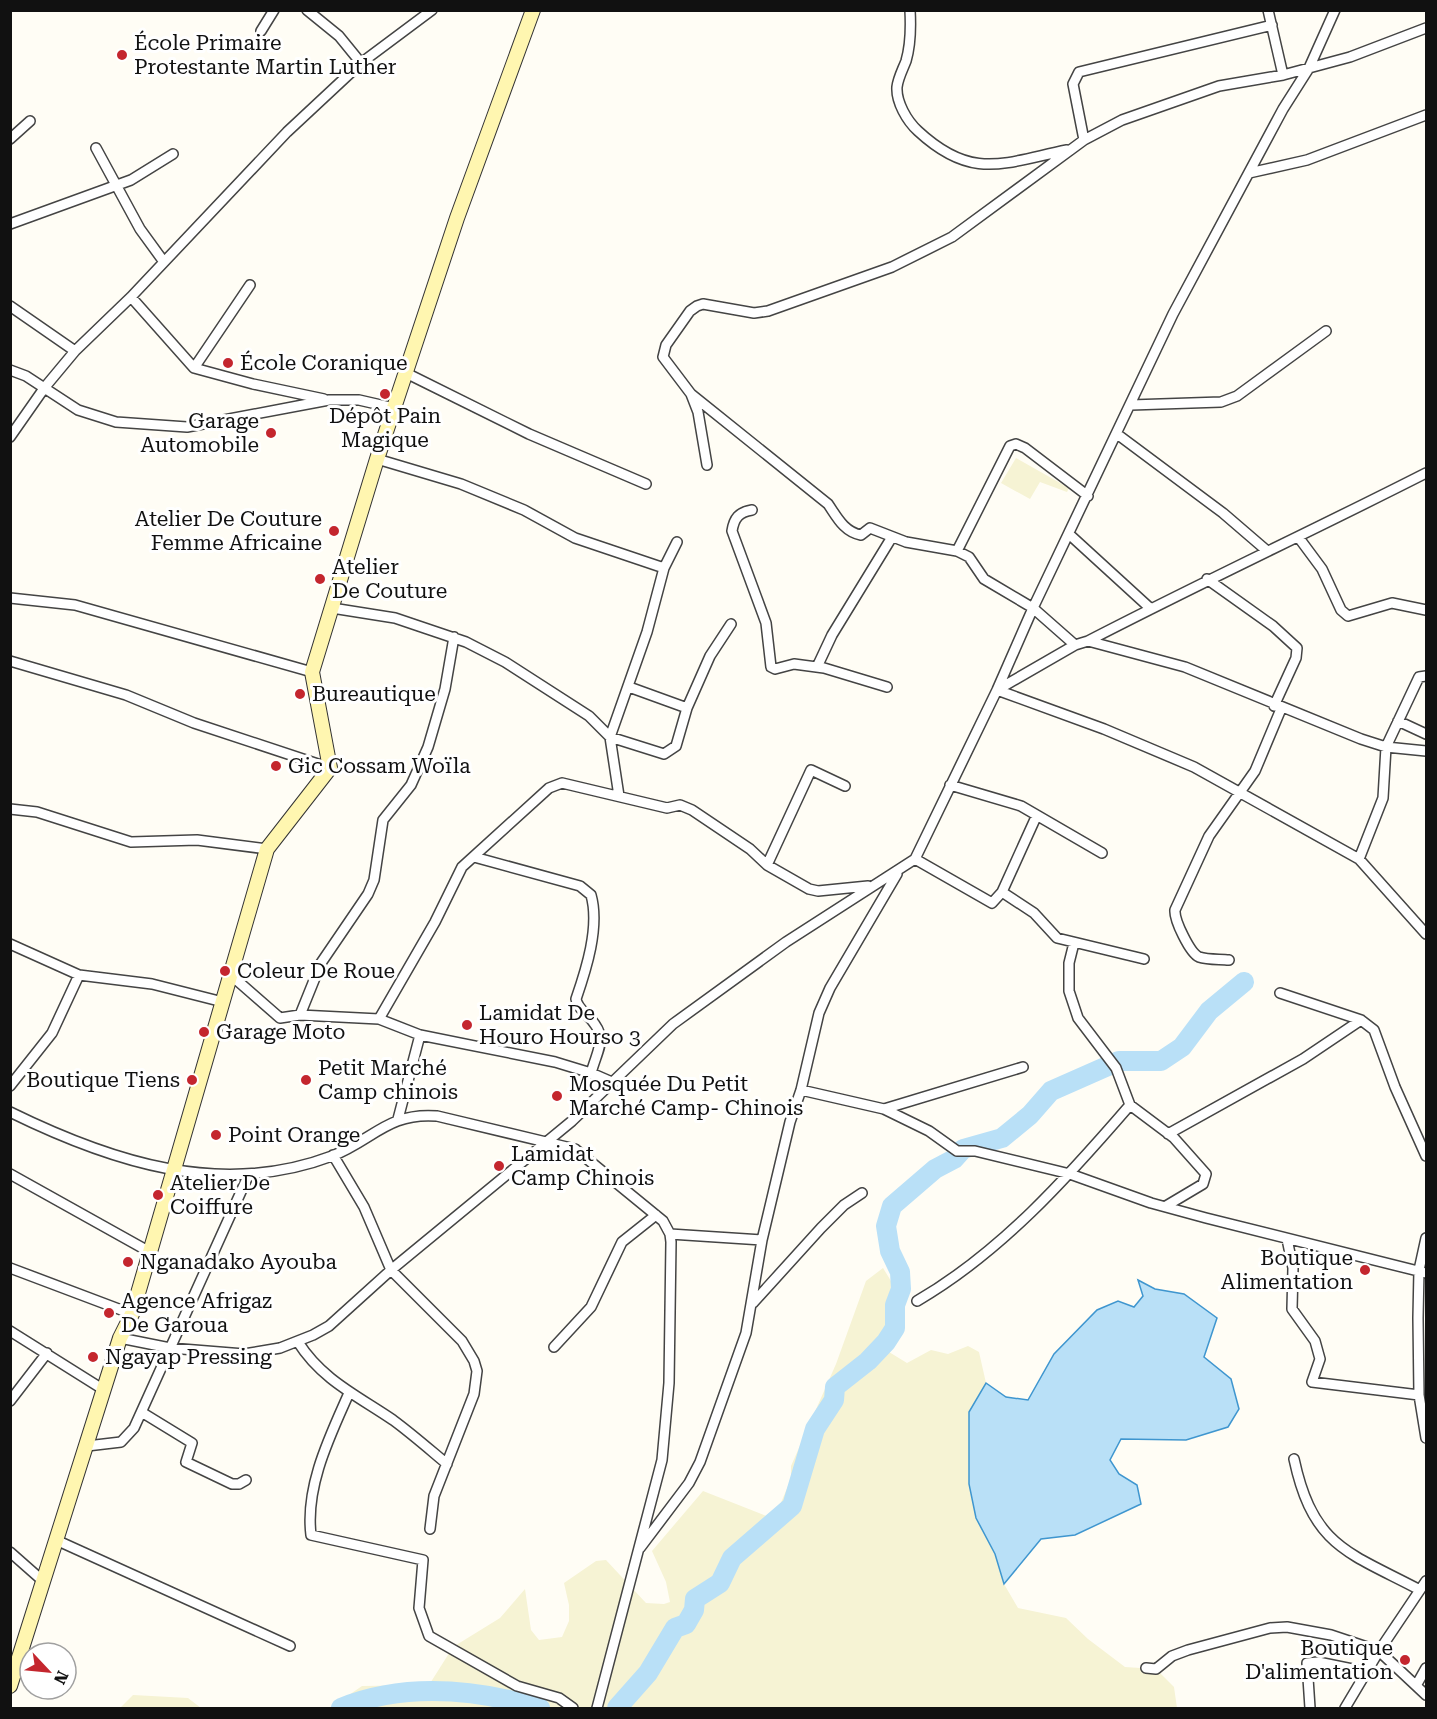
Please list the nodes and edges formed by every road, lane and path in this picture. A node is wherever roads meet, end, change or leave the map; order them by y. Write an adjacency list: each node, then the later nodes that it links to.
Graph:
1 (274, 10): 10 (street)
2 (307, 10): 11 (street)
3 (432, 10): 11 (street)
4 (533, 10): 32 (main road)
5 (910, 10): 19 (street)
6 (1268, 10): 8 (street)
7 (1335, 10): 12 (street)
8 (1272, 25): 13 (street); 17 (street)
9 (1426, 28): 12 (street)
10 (261, 31)
11 (360, 63): 24 (street)
12 (1309, 68): 13 (street); 21 (street)
13 (1283, 75): 17 (street)
14 (1426, 115): 21 (street)
15 (30, 121): 16 (street)
16 (10, 139)
17 (1084, 140): 19 (street)
18 (96, 148): 22 (street)
19 (1073, 149): 34 (street)
20 (173, 154): 22 (street)
21 (1249, 173): 36 (street)
22 (116, 185): 23 (street); 24 (street)
23 (10, 224)
24 (164, 262): 26 (street)
25 (250, 285): 30 (street)
26 (131, 297): 29 (street); 30 (street)
27 (10, 306): 29 (street)
28 (1326, 331): 36 (street)
29 (75, 351): 33 (street)
30 (194, 368): 35 (street)
31 (10, 370): 33 (street)
32 (406, 373): 37 (main road); 43 (street)
33 (45, 387): 35 (street); 39 (street)
34 (691, 394): 41 (street); 47 (street)
35 (329, 400): 37 (street)
36 (1131, 405): 38 (street)
37 (394, 408): 40 (main road)
38 (1117, 434): 44 (street); 50 (street)
39 (10, 437)
40 (377, 459): 52 (street); 55 (main road)
41 (707, 465)
42 (1426, 473): 48 (street)
43 (646, 484)
44 (1088, 495): 46 (street); 51 (street)
45 (752, 510): 64 (street)
46 (1070, 535): 56 (street); 57 (street)
47 (892, 537): 51 (street); 64 (street)
48 (1299, 538): 50 (street); 58 (street)
49 (677, 542): 52 (street)
50 (1266, 550): 53 (street)
51 (957, 551): 56 (street)
52 (664, 568): 67 (street)
53 (1207, 579): 57 (street); 70 (street)
54 (10, 598): 65 (street)
55 (332, 608): 60 (street); 65 (main road)
56 (1033, 608): 62 (street); 69 (street)
57 (1151, 609): 61 (street)
58 (1426, 610)
59 (731, 624): 71 (street)
60 (454, 637): 74 (street); 102 (street)
61 (1089, 641): 62 (street); 70 (street)
62 (1075, 645): 69 (street)
63 (10, 661): 77 (street)
64 (817, 667): 68 (street)
65 (312, 672): 77 (main road)
66 (1426, 676): 72 (street)
67 (629, 687): 71 (street); 74 (street)
68 (886, 687)
69 (997, 690): 78 (street); 80 (street)
70 (1278, 707): 75 (street); 80 (street)
71 (687, 708): 74 (street)
72 (1398, 721): 73 (street); 75 (street)
73 (1426, 734)
74 (610, 737): 81 (street)
75 (1386, 747): 76 (street); 88 (street)
76 (1426, 751)
77 (330, 768): 84 (main road)
78 (950, 785): 83 (street); 87 (street)
79 (845, 786): 89 (street)
80 (1242, 794): 88 (street); 97 (street)
81 (619, 796): 86 (street); 89 (street)
82 (10, 808): 84 (street)
83 (1036, 817): 85 (street); 92 (street)
84 (267, 849): 99 (main road)
85 (1102, 853)
86 (474, 856): 103 (street); 107 (street)
87 (915, 859): 90 (street); 92 (street)
88 (1359, 859): 93 (street)
89 (767, 865): 91 (street)
90 (898, 872): 91 (street); 110 (street)
91 (872, 886): 108 (street)
92 (1002, 892): 94 (street)
93 (1426, 934)
94 (1074, 943): 96 (street); 111 (street)
95 (10, 944): 98 (street)
96 (1144, 959)
97 (1229, 960)
98 (80, 975): 101 (street); 109 (street)
99 (232, 976): 101 (main road); 102 (street)
100 (1280, 993): 104 (street)
101 (223, 1002): 119 (main road)
102 (300, 1015): 103 (street)
103 (379, 1019): 105 (street)
104 (1361, 1020): 115 (street); 118 (street)
105 (420, 1035): 107 (street); 114 (street)
106 (1023, 1067): 112 (street)
107 (591, 1073): 108 (street)
108 (614, 1083): 116 (street)
109 (10, 1086)
110 (801, 1090): 112 (street); 129 (street)
111 (1130, 1106): 115 (street); 122 (street)
112 (884, 1109): 122 (street)
113 (10, 1113): 119 (street)
114 (398, 1119): 116 (street); 117 (street)
115 (1168, 1134): 124 (street)
116 (547, 1142): 125 (street); 132 (street)
117 (333, 1155): 121 (street); 132 (street)
118 (1426, 1156)
119 (172, 1171): 121 (street); 130 (main road)
120 (10, 1174): 130 (street)
121 (249, 1174): 141 (street)
122 (1070, 1174): 124 (street); 134 (street)
123 (862, 1193): 135 (street)
124 (1166, 1206): 128 (street)
125 (656, 1215): 126 (street); 140 (street)
126 (670, 1234): 129 (street); 156 (street)
127 (1426, 1238): 133 (street)
128 (1287, 1239): 133 (street); 145 (street)
129 (762, 1240): 135 (street)
130 (148, 1251): 136 (main road)
131 (10, 1268): 136 (street)
132 (390, 1270): 139 (street); 151 (street)
133 (1423, 1272): 145 (street)
134 (917, 1301)
135 (753, 1303): 156 (street)
136 (132, 1314): 138 (main road)
137 (10, 1331): 142 (street)
138 (120, 1338): 141 (street); 143 (main road)
139 (298, 1342): 141 (street); 144 (street)
140 (554, 1347)
141 (170, 1348): 147 (street)
142 (46, 1353): 143 (street); 146 (street)
143 (104, 1390): 149 (main road)
144 (349, 1394): 151 (street); 168 (street)
145 (1419, 1395): 148 (street)
146 (10, 1401)
147 (143, 1413): 149 (street); 152 (street)
148 (1426, 1438)
149 (87, 1446): 154 (main road)
150 (1294, 1459): 159 (street)
151 (447, 1464): 153 (street)
152 (246, 1480)
153 (430, 1529)
154 (56, 1540): 158 (main road); 160 (street)
155 (10, 1552): 158 (street)
156 (636, 1553): 169 (street)
157 (1426, 1581): 159 (street)
158 (44, 1582): 166 (main road)
159 (1420, 1590): 161 (street)
160 (290, 1646)
161 (1379, 1651): 162 (street); 164 (street); 165 (street)
162 (1146, 1668)
163 (1426, 1668): 165 (street)
164 (1367, 1672): 170 (street); 171 (street)
165 (1417, 1684): 167 (street)
166 (10, 1686)
167 (1426, 1695)
168 (573, 1708)
169 (597, 1708)
170 (1310, 1708)
171 (1345, 1708)

